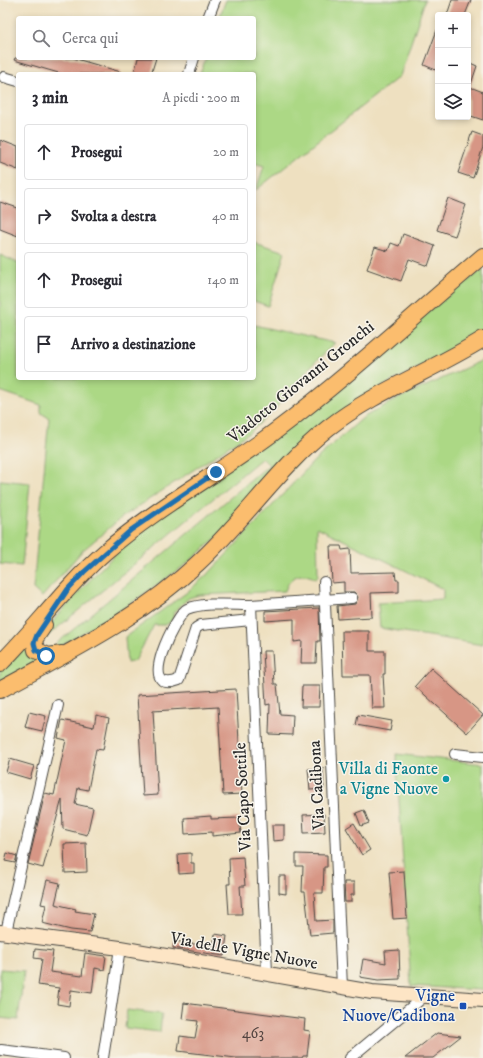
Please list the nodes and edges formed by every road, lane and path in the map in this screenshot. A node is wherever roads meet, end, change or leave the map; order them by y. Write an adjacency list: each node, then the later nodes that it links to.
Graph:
1 (215, 0): 2 (street)
2 (209, 16)
3 (193, 60): 4 (street)
4 (189, 72)
5 (4, 77): 6 (street)
6 (16, 80)
7 (483, 256): 10 (main road, Viadotto Giovanni Gronchi)
8 (483, 339): 15 (main road)
9 (324, 582): 12 (street, Via Cadibona)
10 (68, 589): 15 (main road); 16 (main road, Viadotto Giovanni Gronchi)
11 (352, 598): 12 (street)
12 (325, 600): 13 (street); 24 (street, Via Cadibona)
13 (251, 605): 14 (street, Via Capo Sottile); 14 (street)
14 (251, 620): 23 (street, Via Capo Sottile)
15 (96, 638): 17 (main road)
16 (0, 664)
17 (0, 690)
18 (58, 705): 21 (street)
19 (454, 754): 20 (street)
20 (483, 758)
21 (3, 932): 22 (street, Via delle Vigne Nuove)
22 (120, 948): 23 (street, Via delle Vigne Nuove); 29 (street)
23 (267, 973): 24 (street, Via delle Vigne Nuove)
24 (342, 987): 25 (street, Via delle Vigne Nuove)
25 (426, 996): 26 (street, Via delle Vigne Nuove); 30 (street)
26 (483, 1000)
27 (1, 1050): 28 (street)
28 (64, 1058)
29 (103, 1058)
30 (350, 1058)

